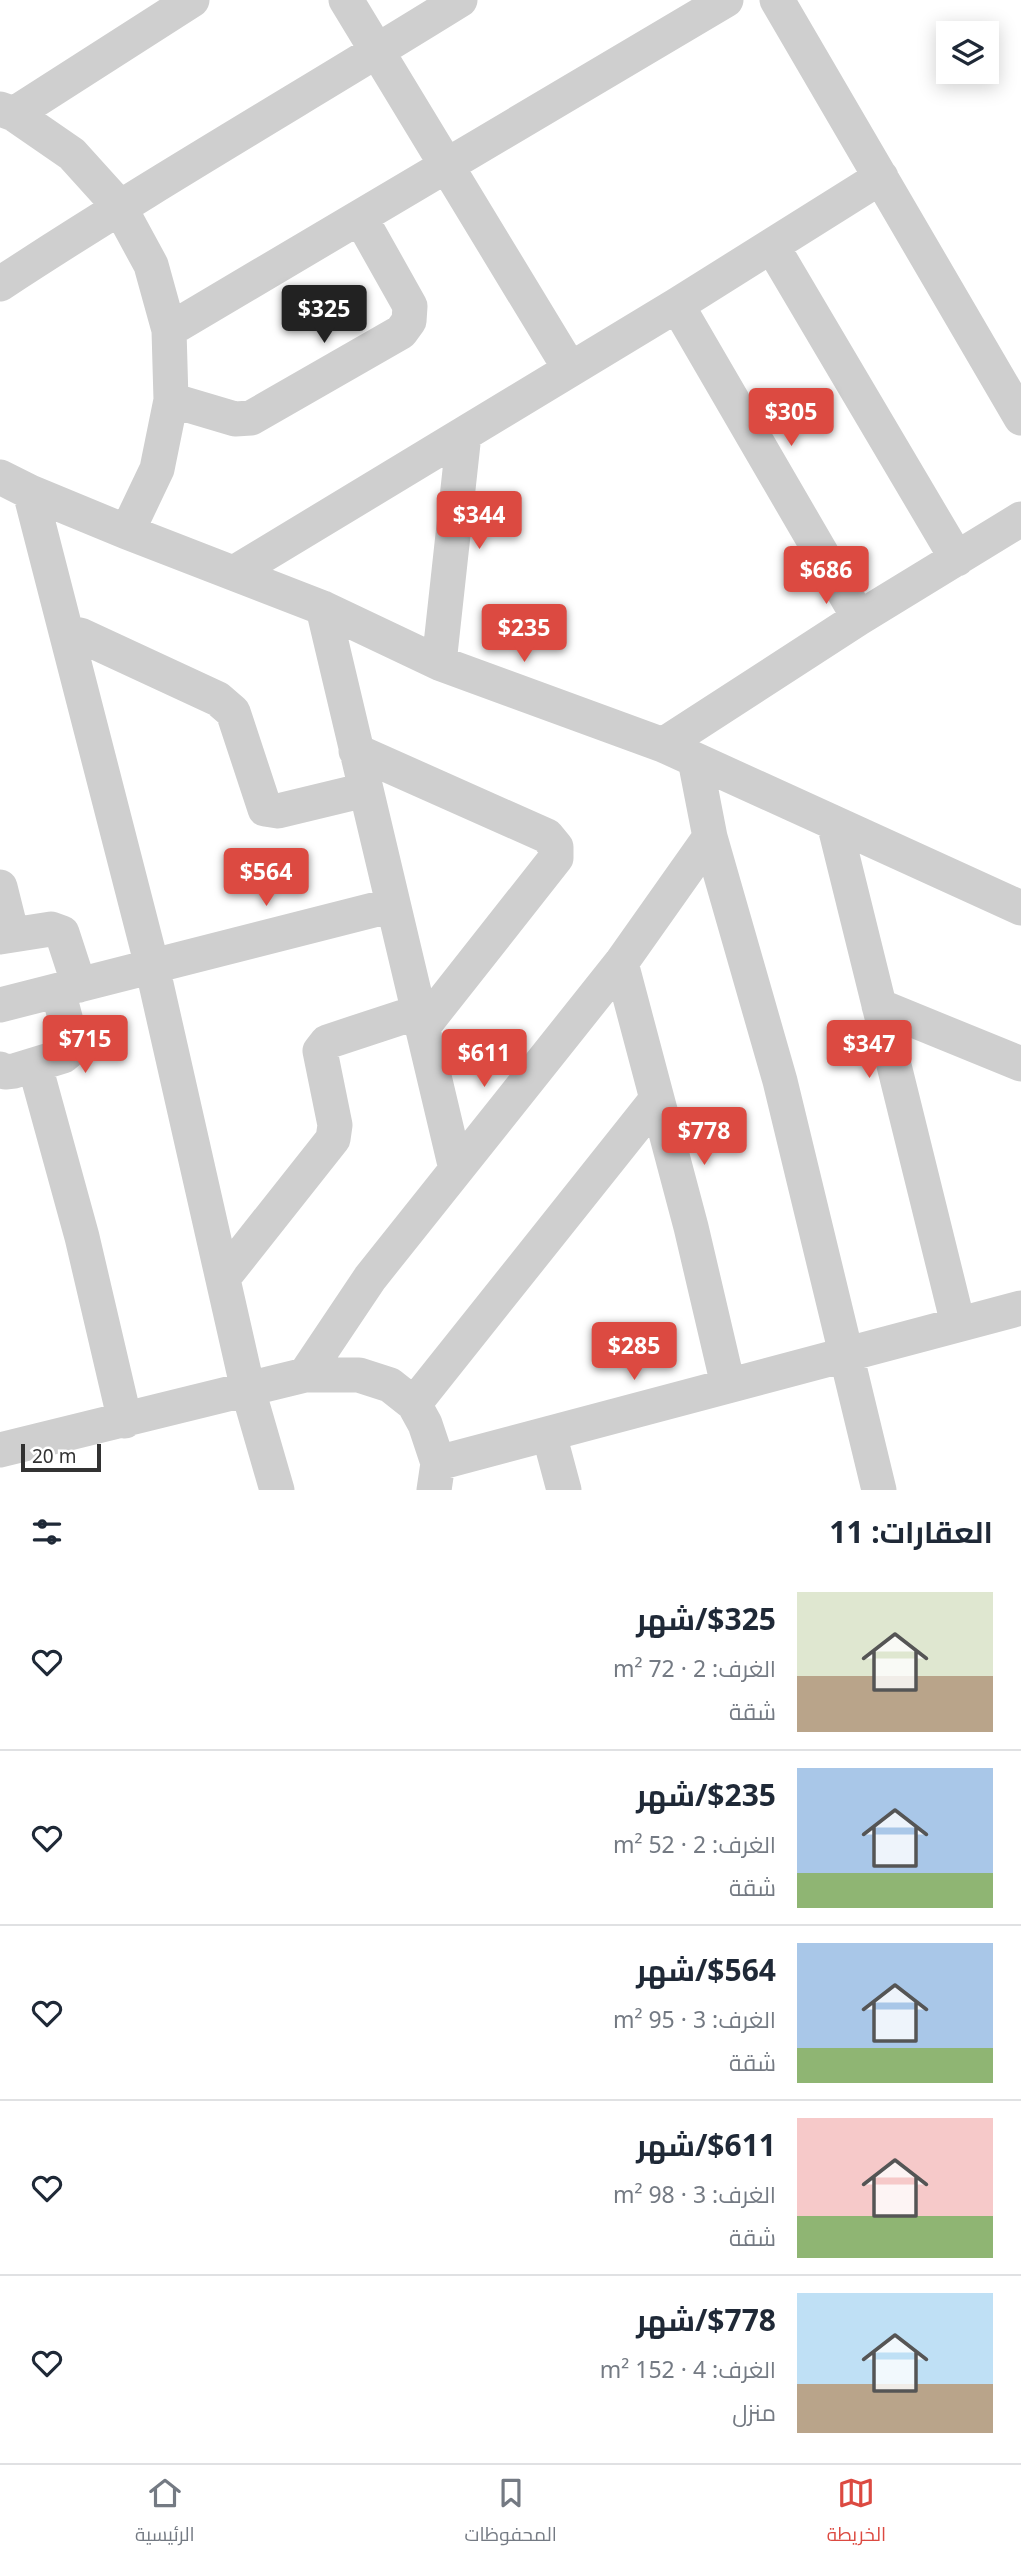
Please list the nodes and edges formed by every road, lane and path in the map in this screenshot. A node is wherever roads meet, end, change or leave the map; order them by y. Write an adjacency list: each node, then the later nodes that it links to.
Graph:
1 (192, 0): 7 (street)
2 (346, 0): 6 (street)
3 (460, 0): 6 (street)
4 (726, 0): 8 (street)
5 (777, 0): 9 (street)
6 (378, 51): 8 (street); 10 (street)
7 (7, 111): 10 (street)
8 (447, 165): 11 (street); 16 (street)
9 (881, 177): 12 (street); 18 (street)
10 (119, 206): 13 (street); 15 (street)
11 (360, 217): 15 (street); 17 (street)
12 (772, 246): 14 (street); 23 (street)
13 (0, 284)
14 (677, 305): 16 (street); 26 (street)
15 (169, 330): 17 (street)
16 (570, 369): 19 (street)
17 (171, 400): 22 (street)
18 (1021, 418)
19 (464, 434): 24 (street); 28 (street)
20 (15, 485): 22 (street); 27 (street)
21 (1021, 519): 23 (street)
22 (127, 532): 24 (street)
23 (957, 559): 26 (street)
24 (234, 573): 25 (street)
25 (323, 608): 28 (street); 30 (street)
26 (859, 618): 29 (street)
27 (66, 632): 32 (street); 40 (street)
28 (439, 663): 29 (street)
29 (663, 745): 31 (street)
30 (356, 751): 32 (street); 44 (street)
31 (695, 760): 33 (street); 34 (street)
32 (365, 790): 36 (street)
33 (834, 823): 37 (street); 43 (street)
34 (710, 837): 39 (street); 53 (street)
35 (0, 887): 38 (street)
36 (393, 905): 40 (street); 44 (street)
37 (1021, 908)
38 (6, 936): 41 (street)
39 (621, 964): 48 (street); 49 (street)
40 (152, 965): 41 (street); 50 (street)
41 (69, 988): 42 (street); 46 (street)
42 (0, 1005)
43 (879, 1006): 45 (street); 52 (street)
44 (420, 1020): 49 (street); 50 (street)
45 (1021, 1063)
46 (35, 1066): 47 (street); 58 (street)
47 (0, 1069)
48 (657, 1099): 55 (street); 57 (street)
49 (456, 1169): 54 (street)
50 (223, 1278): 56 (street)
51 (1021, 1308): 52 (street)
52 (958, 1324): 53 (street)
53 (845, 1353): 55 (street); 64 (street)
54 (305, 1375): 56 (street); 57 (street)
55 (728, 1385): 59 (street)
56 (248, 1390): 58 (street); 62 (street)
57 (414, 1404): 61 (street)
58 (125, 1421): 60 (street)
59 (549, 1434): 61 (street); 63 (street)
60 (0, 1450)
61 (436, 1476)
62 (277, 1490)
63 (564, 1490)
64 (879, 1490)

